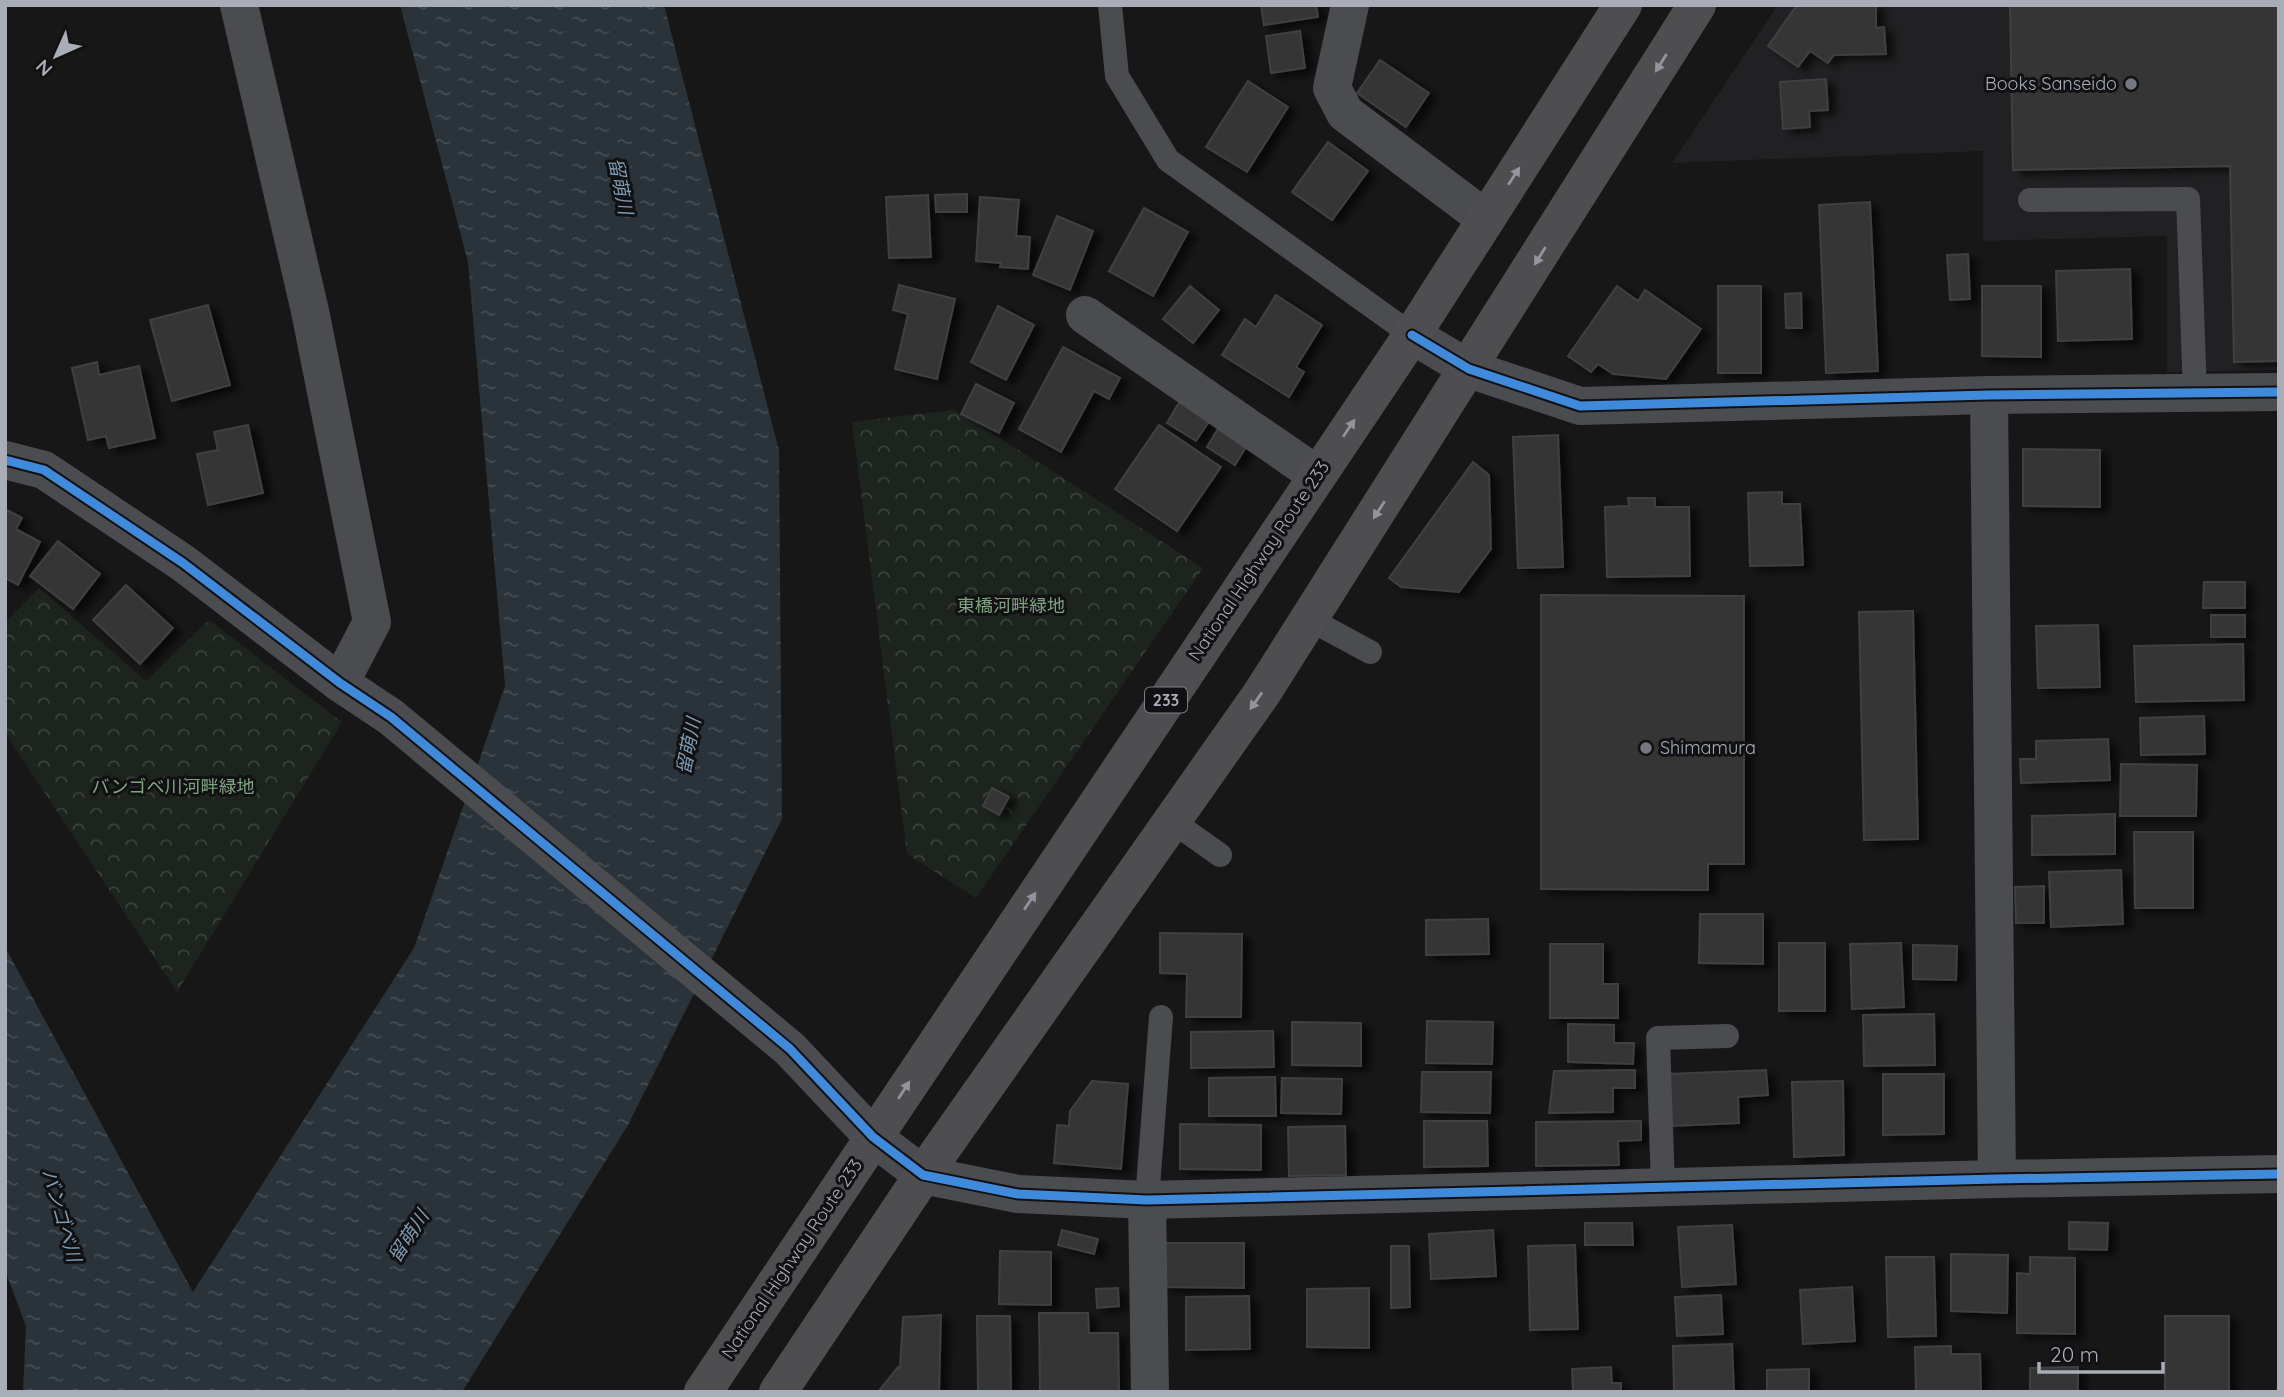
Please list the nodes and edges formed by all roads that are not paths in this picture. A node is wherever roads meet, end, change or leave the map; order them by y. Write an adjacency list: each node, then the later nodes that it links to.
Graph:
1 (239, 5): 18 (street)
2 (1110, 5): 9 (lane)
3 (1350, 5): 7 (street)
4 (1623, 5): 7 (highway, National Highway Route 233 / 233, one-way to 4)
5 (1697, 5): 10 (highway, one-way to 10)
6 (2030, 200): 12 (lane)
7 (1486, 219): 9 (highway, National Highway Route 233 / 233)
8 (1085, 315): 15 (street)
9 (1412, 335): 10 (street); 15 (highway, National Highway Route 233 / 233, one-way to 9)
10 (1469, 369): 13 (street); 16 (highway, one-way to 16)
11 (2279, 392): 12 (street)
12 (2195, 393): 13 (street)
13 (1989, 395): 26 (street)
14 (5, 460): 18 (street)
15 (1318, 475): 23 (highway, National Highway Route 233 / 233, one-way to 15)
16 (1309, 619): 17 (lane); 19 (highway, one-way to 19)
17 (1370, 652)
18 (340, 683): 23 (street)
19 (1172, 821): 20 (lane); 25 (highway)
20 (1220, 855)
21 (1161, 1017): 28 (lane)
22 (1727, 1037): 27 (lane)
23 (873, 1137): 25 (street); 29 (highway, National Highway Route 233 / 233)
24 (2279, 1174): 26 (street)
25 (923, 1175): 28 (street); 30 (highway)
26 (1997, 1179): 27 (street)
27 (1663, 1188): 28 (street)
28 (1147, 1200): 31 (street)
29 (703, 1392)
30 (778, 1392)
31 (1150, 1392)

